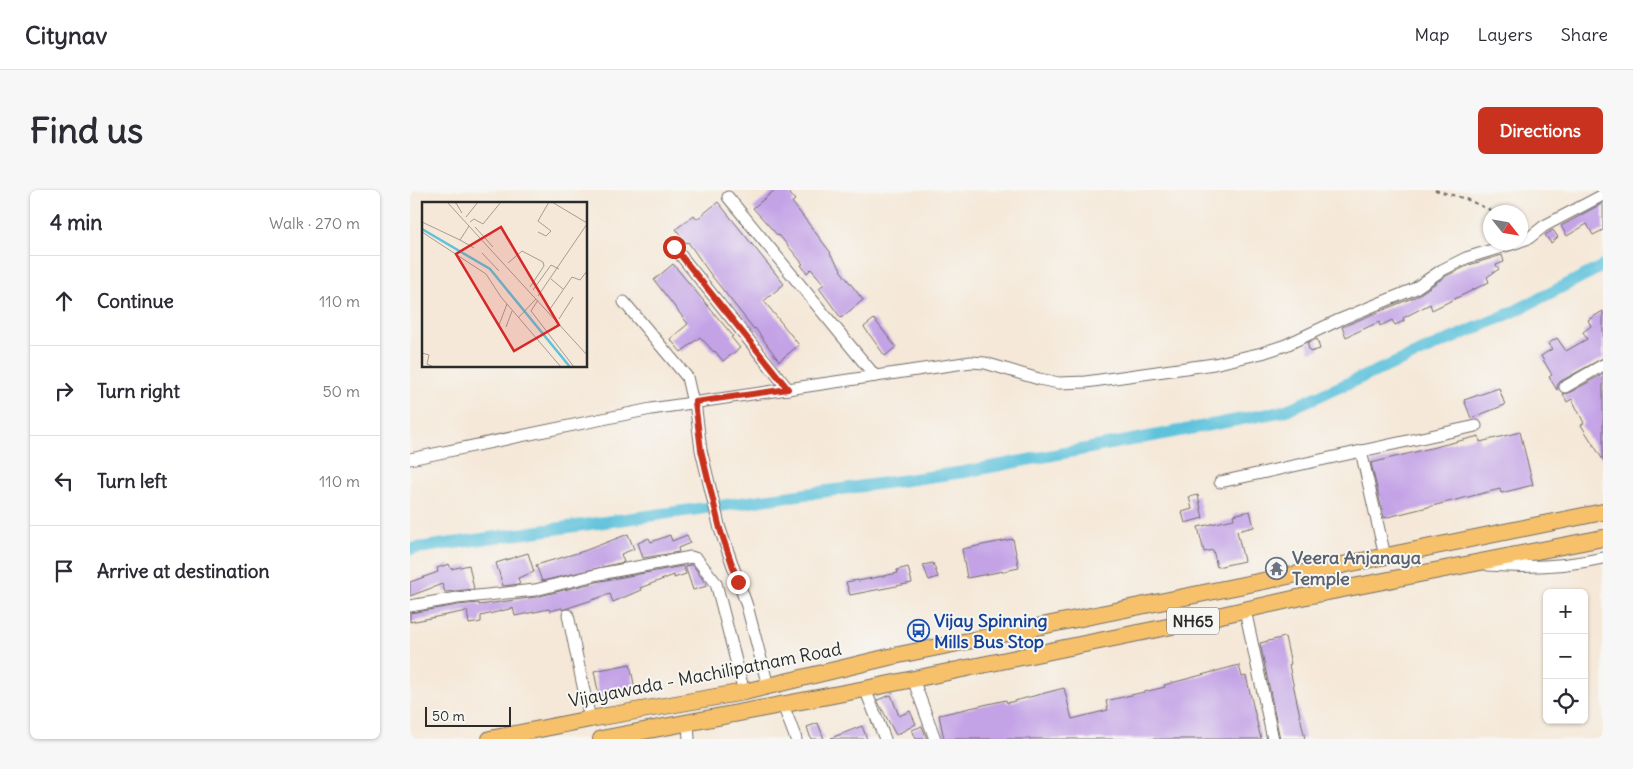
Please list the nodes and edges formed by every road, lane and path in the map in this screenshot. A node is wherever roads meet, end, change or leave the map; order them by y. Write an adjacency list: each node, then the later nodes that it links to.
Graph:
1 (1435, 190): 4 (path)
2 (1603, 195): 5 (street)
3 (728, 197): 10 (street)
4 (1483, 207)
5 (1528, 236)
6 (674, 247): 12 (street)
7 (1492, 250): 10 (street)
8 (624, 302): 13 (street)
9 (1603, 365): 11 (street)
10 (875, 376): 12 (street)
11 (1565, 387)
12 (788, 389): 13 (street)
13 (694, 402): 16 (street); 27 (street)
14 (1476, 426): 15 (street)
15 (1362, 451): 17 (street); 20 (street)
16 (410, 459)
17 (1220, 482)
18 (1603, 512): 20 (highway, Vijayawada - Machilipatnam Road / NH65)
19 (1603, 538): 22 (highway, NH65)
20 (1385, 556): 27 (highway, Vijayawada - Machilipatnam Road / NH65)
21 (1603, 558): 22 (street)
22 (1466, 564): 24 (highway, NH65)
23 (410, 606): 29 (street)
24 (1245, 610): 26 (highway, NH65); 38 (street)
25 (568, 615): 31 (street)
26 (913, 679): 28 (highway, NH65); 37 (street)
27 (768, 686): 29 (highway, Vijayawada - Machilipatnam Road / NH65)
28 (865, 689): 30 (highway, NH65); 36 (street)
29 (744, 692): 31 (highway, Vijayawada - Machilipatnam Road / NH65)
30 (783, 705): 32 (highway, NH65); 35 (street)
31 (590, 719): 33 (highway, Vijayawada - Machilipatnam Road / NH65)
32 (688, 731): 34 (highway, NH65)
33 (490, 739)
34 (602, 739)
35 (796, 739)
36 (885, 739)
37 (935, 739)
38 (1273, 739)

